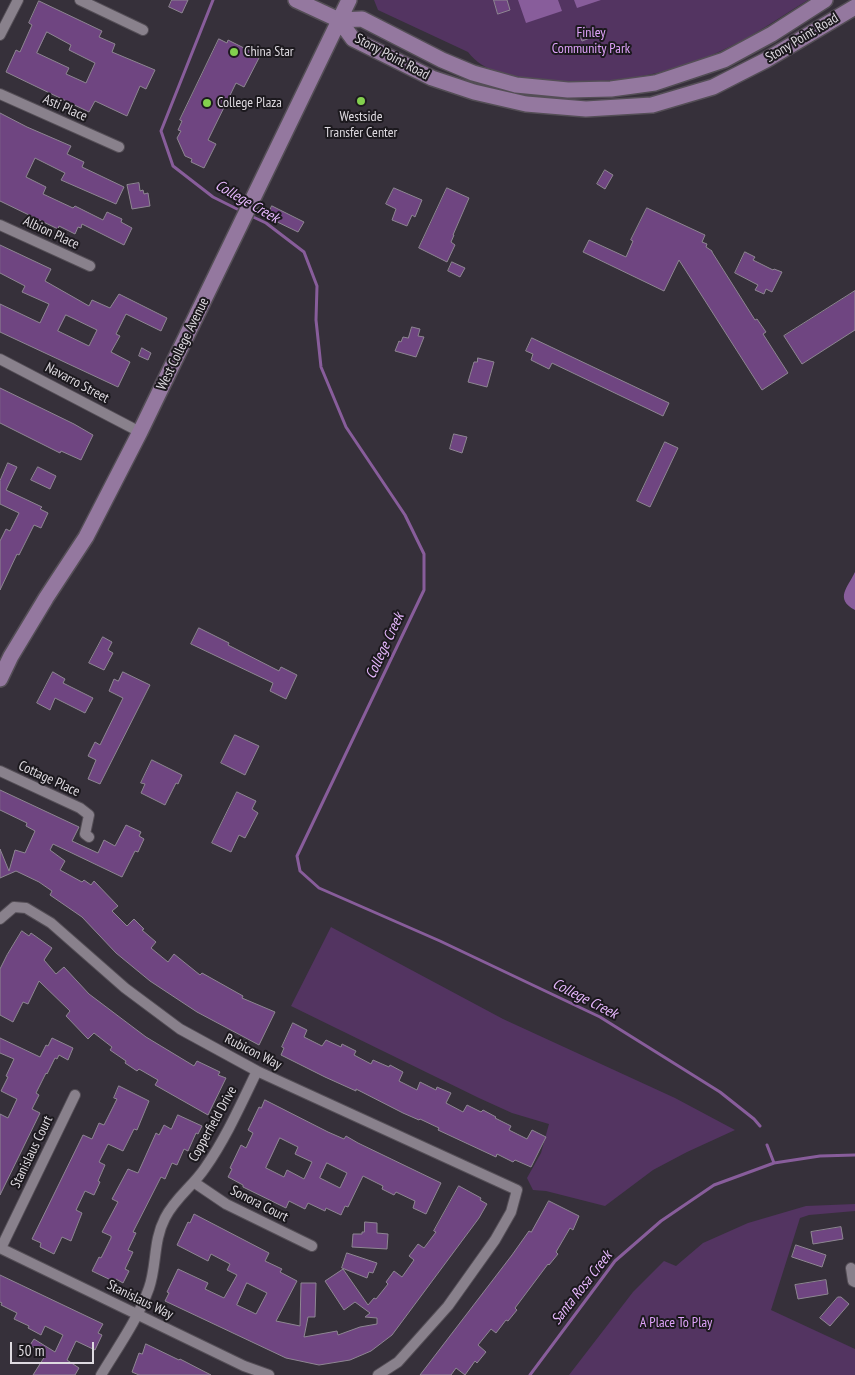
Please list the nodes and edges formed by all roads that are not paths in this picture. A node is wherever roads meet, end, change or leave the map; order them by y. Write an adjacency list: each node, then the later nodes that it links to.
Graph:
1 (18, 0): 9 (street)
2 (80, 0): 8 (street)
3 (296, 0): 7 (main road)
4 (349, 0): 7 (main road, West College Avenue)
5 (825, 0): 10 (main road, Stony Point Road)
6 (855, 7): 11 (main road, Stony Point Road)
7 (339, 20): 10 (main road, Stony Point Road); 11 (main road, Stony Point Road); 17 (main road, West College Avenue)
8 (143, 30)
9 (0, 35)
10 (559, 89): 11 (main road)
11 (474, 92)
12 (0, 94): 13 (street, Asti Place)
13 (120, 147)
14 (0, 224): 15 (street, Albion Place)
15 (90, 266)
16 (0, 359): 17 (street, Navarro Street)
17 (140, 432): 18 (main road, West College Avenue)
18 (6, 653): 19 (main road, West College Avenue)
19 (0, 679)
20 (0, 771): 21 (street, Cottage Place)
21 (89, 837)
22 (0, 919): 23 (street, Rubicon Way)
23 (257, 1071): 25 (street, Copperfield Drive); 33 (street, Rubicon Way)
24 (75, 1095): 27 (street, Stanislaus Court)
25 (195, 1183): 26 (street, Sonora Court); 30 (street, Copperfield Drive)
26 (312, 1246)
27 (0, 1248): 30 (street, Stanislaus Way)
28 (851, 1268): 29 (street)
29 (855, 1282)
30 (137, 1314): 31 (street, Copperfield Drive); 32 (street, Stanislaus Way)
31 (101, 1375)
32 (269, 1375)
33 (378, 1375)

